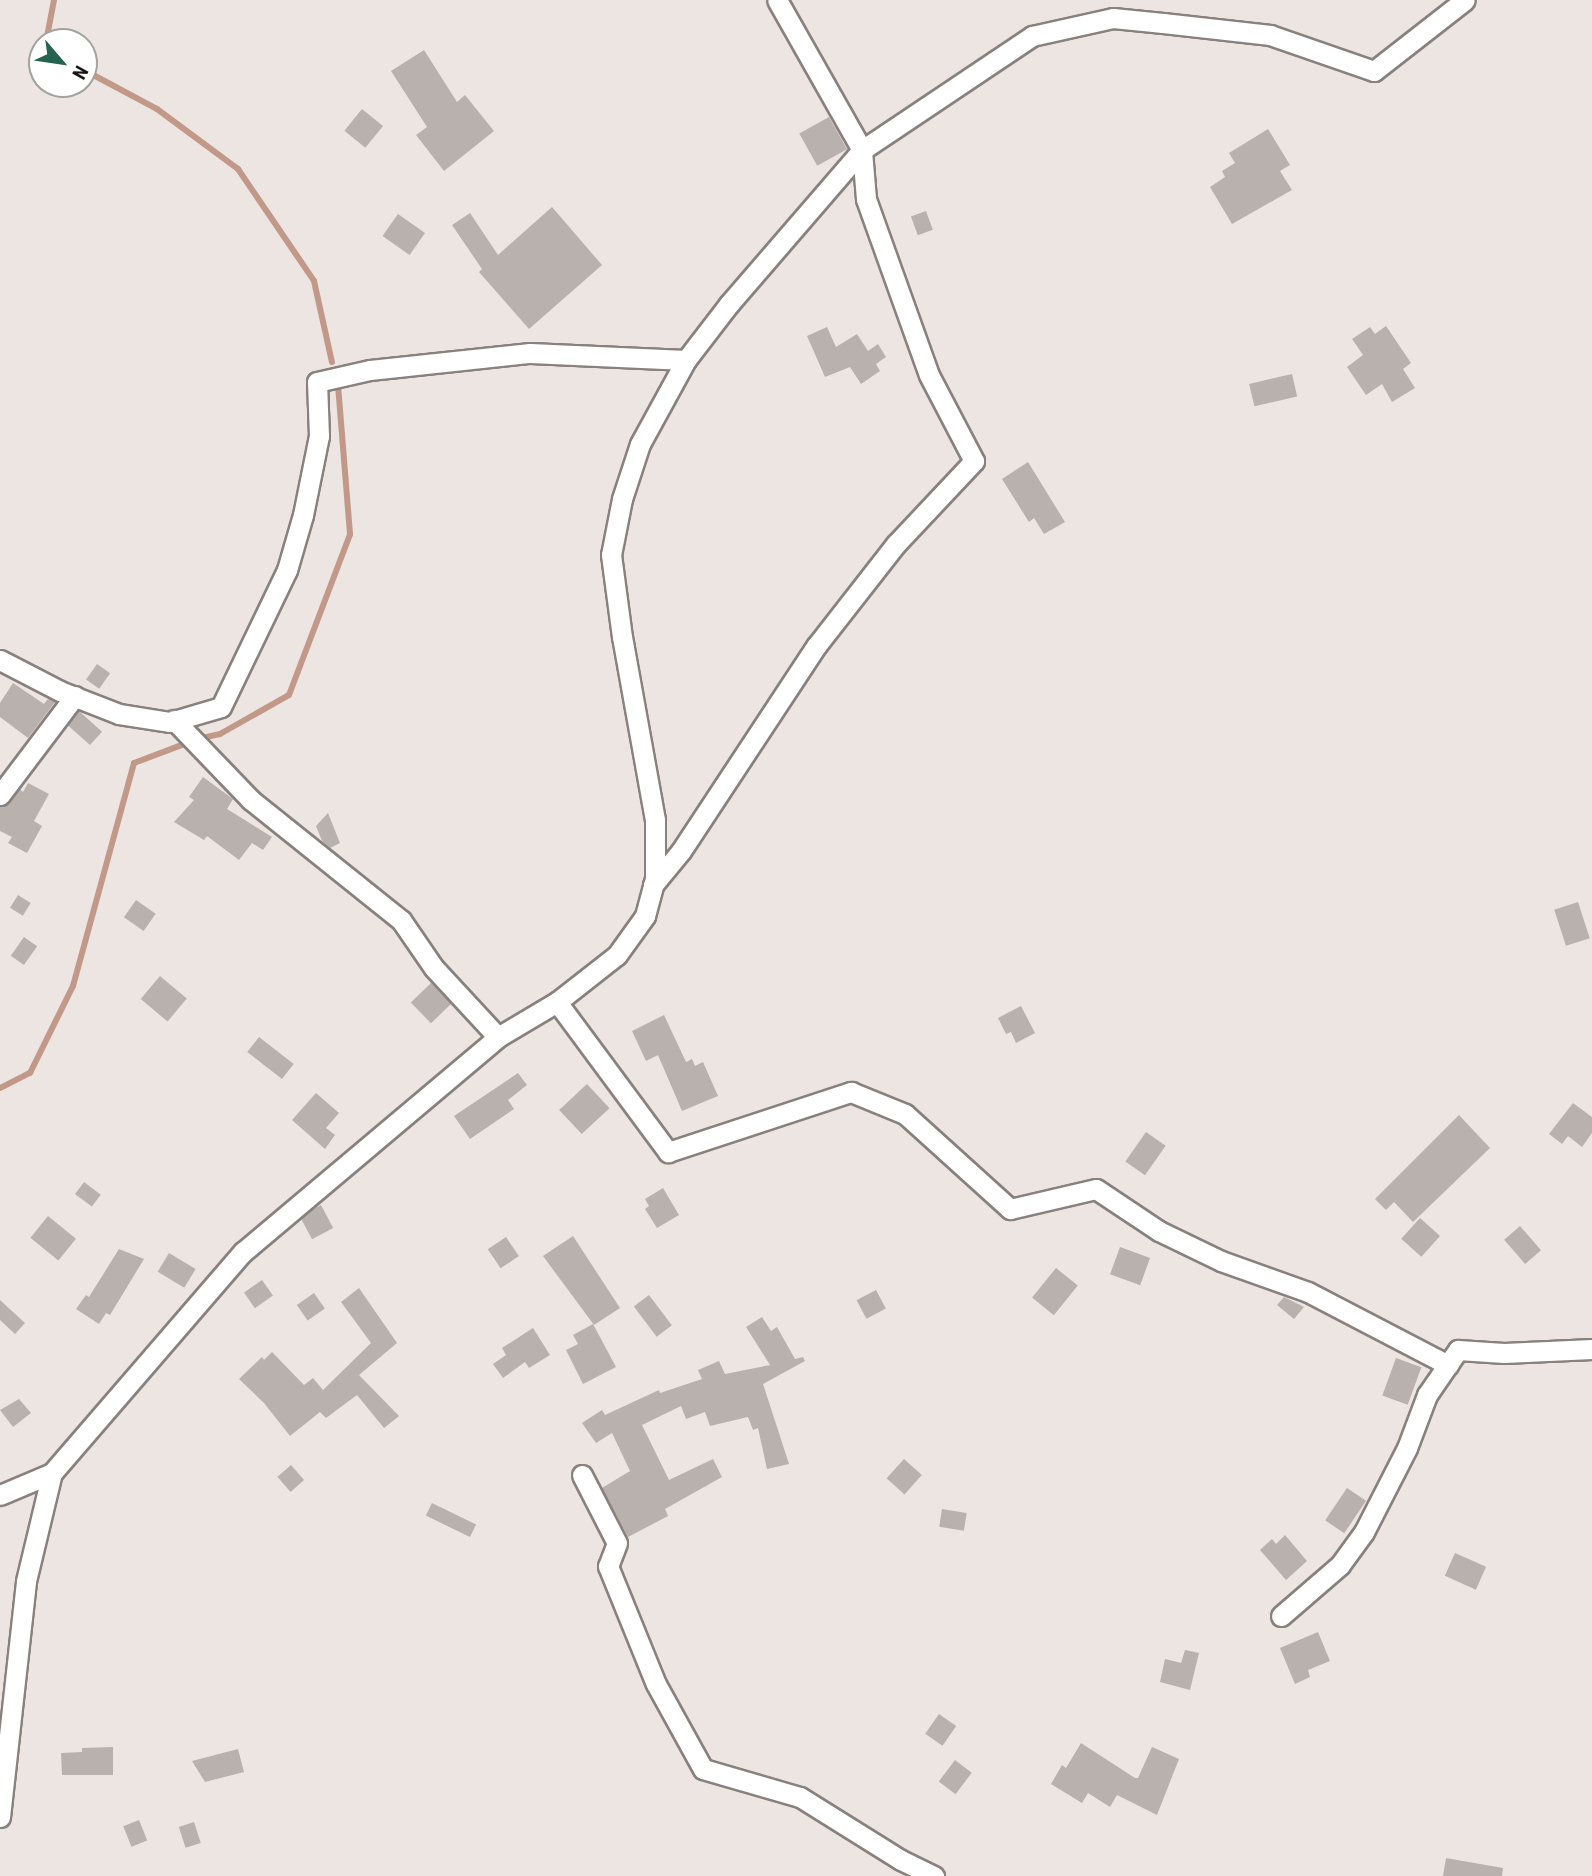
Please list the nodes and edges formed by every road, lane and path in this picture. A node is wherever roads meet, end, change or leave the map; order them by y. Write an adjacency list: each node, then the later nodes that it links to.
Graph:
1 (777, 0): 3 (street)
2 (1465, 0): 3 (street)
3 (862, 150): 4 (street); 9 (street)
4 (686, 360): 7 (street); 9 (street)
5 (0, 660): 6 (street)
6 (75, 696): 7 (street); 8 (street)
7 (174, 720): 11 (street)
8 (0, 795)
9 (653, 886): 10 (street)
10 (557, 1002): 11 (street); 13 (street)
11 (498, 1037): 14 (street)
12 (1592, 1349): 13 (street)
13 (1448, 1365): 17 (street)
14 (52, 1473): 16 (street); 18 (street)
15 (582, 1475): 19 (street)
16 (0, 1494)
17 (1281, 1616)
18 (0, 1817)
19 (934, 1876)

